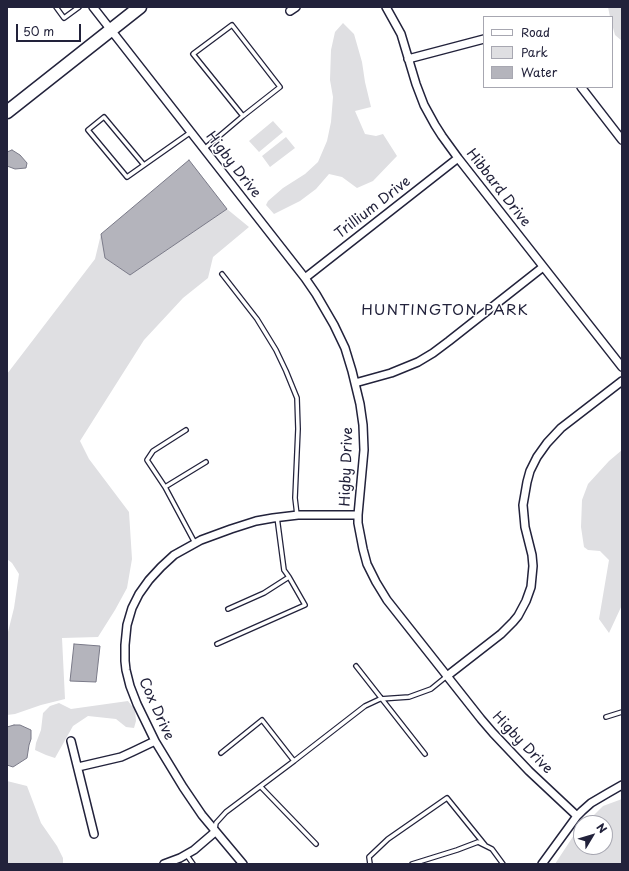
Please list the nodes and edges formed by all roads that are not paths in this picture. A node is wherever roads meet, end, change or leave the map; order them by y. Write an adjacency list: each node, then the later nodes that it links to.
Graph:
1 (56, 7): 2 (lane)
2 (79, 7)
3 (92, 7): 6 (street, Higby Drive)
4 (140, 7): 6 (main road)
5 (386, 7): 8 (street, Hibbard Drive)
6 (111, 30): 10 (main road); 12 (street, Higby Drive)
7 (483, 39): 8 (street)
8 (408, 59): 15 (street, Hibbard Drive)
9 (582, 88): 13 (street)
10 (7, 112)
11 (243, 116): 11 (lane); 14 (lane)
12 (192, 132): 14 (street, Higby Drive); 16 (lane)
13 (622, 140)
14 (204, 149): 19 (street, Higby Drive)
15 (458, 158): 17 (street, Hibbard Drive); 19 (street, Trillium Drive)
16 (144, 165): 16 (lane)
17 (544, 267): 20 (street, Hibbard Drive); 22 (street)
18 (222, 274): 26 (lane)
19 (305, 278): 22 (street, Higby Drive)
20 (622, 367)
21 (622, 381): 34 (street)
22 (355, 383): 27 (street, Higby Drive)
23 (186, 430): 25 (lane)
24 (206, 462): 25 (lane)
25 (165, 487): 29 (lane)
26 (296, 515): 27 (street, Cox Drive); 28 (street, Cox Drive)
27 (358, 515): 34 (street, Higby Drive)
28 (277, 517): 29 (street, Cox Drive); 30 (lane)
29 (195, 543): 39 (street, Cox Drive)
30 (289, 577): 31 (lane); 32 (lane)
31 (228, 609)
32 (217, 644)
33 (356, 666): 35 (lane)
34 (447, 676): 35 (lane); 46 (street, Higby Drive)
35 (381, 699): 41 (lane); 42 (lane)
36 (622, 712): 37 (lane)
37 (606, 717)
38 (71, 741): 43 (street)
39 (155, 741): 43 (street); 49 (street, Cox Drive)
40 (221, 753): 42 (lane)
41 (425, 754)
42 (294, 761): 45 (lane)
43 (78, 767): 50 (street)
44 (622, 786): 47 (street)
45 (261, 787): 49 (lane); 51 (lane)
46 (576, 815)
47 (578, 815)
48 (573, 821): 60 (street)
49 (215, 832): 53 (street); 56 (street, Cox Drive)
50 (94, 834)
51 (316, 844)
52 (484, 845): 57 (lane); 58 (lane); 59 (lane)
53 (186, 854): 54 (street); 55 (lane)
54 (164, 864)
55 (193, 864)
56 (243, 864)
57 (370, 864)
58 (412, 864)
59 (503, 864)
60 (542, 864)

